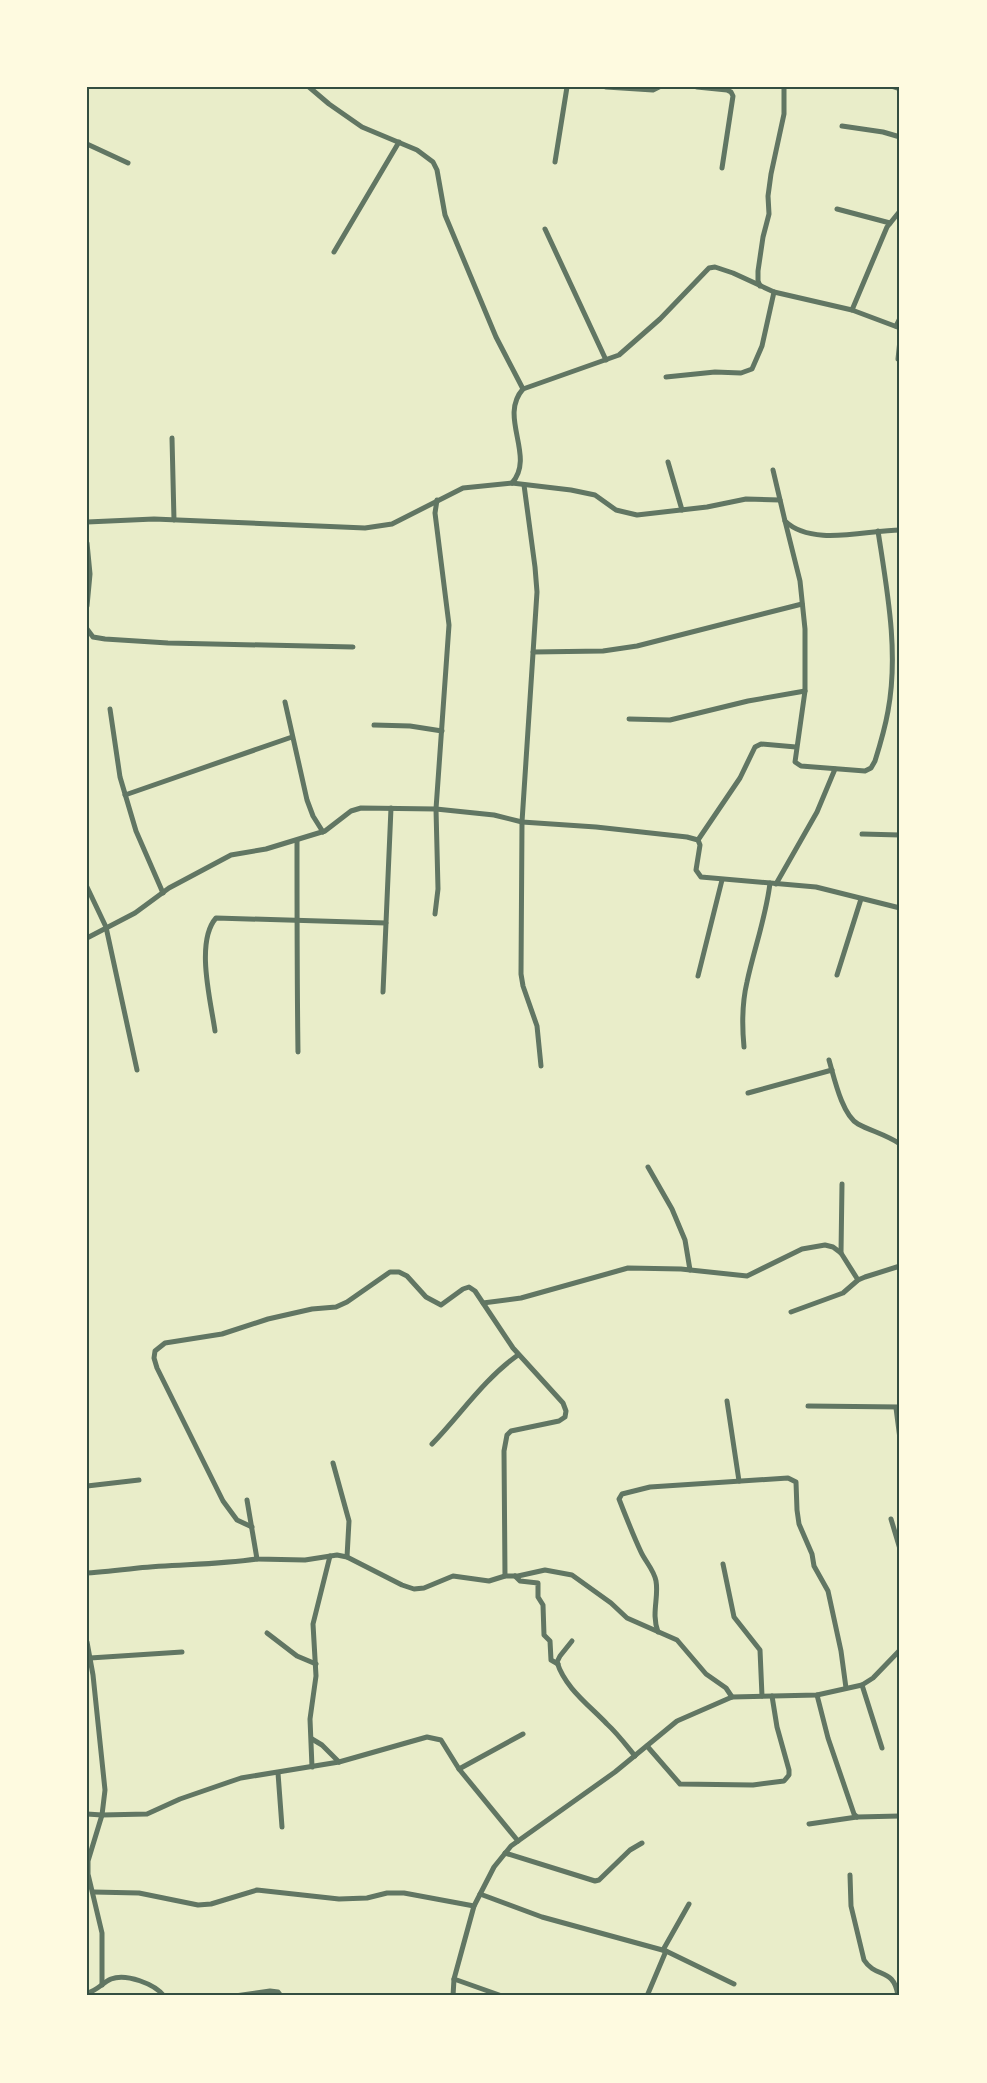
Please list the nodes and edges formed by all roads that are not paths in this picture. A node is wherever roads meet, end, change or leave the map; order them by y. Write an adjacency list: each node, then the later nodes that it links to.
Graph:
1 (309, 87): 11 (street)
2 (567, 87): 13 (street)
3 (606, 87): 4 (street)
4 (659, 87)
5 (697, 87): 15 (street)
6 (784, 87): 21 (street)
7 (894, 87): 8 (street)
8 (900, 89)
9 (842, 126): 10 (street)
10 (900, 137)
11 (399, 142): 20 (street); 30 (street)
12 (87, 144): 14 (street)
13 (555, 162)
14 (128, 163)
15 (722, 168)
16 (837, 208): 18 (street)
17 (900, 211): 18 (street)
18 (891, 223): 23 (street)
19 (545, 229): 28 (street)
20 (334, 252)
21 (760, 286): 22 (street); 28 (street)
22 (774, 292): 23 (street); 29 (street)
23 (852, 310): 25 (street)
24 (900, 318): 25 (street)
25 (898, 327)
26 (900, 340): 27 (street)
27 (898, 359)
28 (606, 360): 30 (street)
29 (666, 377)
30 (523, 389): 34 (street)
31 (172, 438): 39 (street)
32 (668, 462): 38 (street)
33 (773, 470): 37 (street)
34 (512, 483): 35 (street); 36 (street)
35 (524, 485): 38 (street); 49 (street)
36 (437, 500): 39 (street); 55 (street)
37 (780, 500): 38 (street); 40 (street)
38 (682, 510)
39 (174, 520): 41 (street)
40 (785, 520): 43 (street); 45 (street)
41 (87, 522)
42 (900, 530): 43 (street)
43 (878, 531): 58 (street)
44 (87, 543): 46 (street)
45 (802, 604): 49 (street); 50 (street)
46 (87, 606)
47 (87, 629): 48 (street)
48 (353, 647)
49 (533, 652): 62 (street)
50 (805, 691): 53 (street); 57 (street)
51 (285, 702): 56 (street)
52 (110, 709): 59 (street)
53 (629, 719)
54 (374, 726): 55 (street)
55 (442, 731): 61 (street)
56 (292, 737): 59 (street); 63 (street)
57 (796, 747): 58 (street); 66 (street)
58 (835, 769): 69 (street)
59 (125, 795): 71 (street)
60 (391, 808): 61 (street); 63 (street); 76 (street)
61 (436, 809): 62 (street); 74 (street)
62 (522, 822): 66 (street); 86 (street)
63 (323, 832): 67 (street)
64 (862, 834): 65 (street)
65 (900, 835)
66 (698, 840): 68 (street)
67 (297, 841): 71 (street); 75 (street)
68 (722, 880): 69 (street); 80 (street)
69 (773, 884): 72 (street); 83 (street)
70 (87, 887): 77 (street)
71 (163, 893): 77 (street)
72 (861, 898): 73 (street); 79 (street)
73 (900, 908)
74 (435, 914)
75 (298, 919): 76 (street); 82 (street); 84 (street)
76 (386, 923): 81 (street)
77 (106, 927): 78 (street); 87 (street)
78 (87, 938)
79 (837, 975)
80 (698, 976)
81 (383, 992)
82 (215, 1031)
83 (744, 1047)
84 (298, 1053)
85 (829, 1060): 88 (street)
86 (541, 1066)
87 (137, 1070)
88 (832, 1070): 89 (street); 90 (street)
89 (748, 1094)
90 (900, 1144)
91 (648, 1167): 95 (street)
92 (842, 1184): 93 (street)
93 (841, 1253): 95 (street); 96 (street)
94 (900, 1266): 96 (street)
95 (690, 1270): 97 (street)
96 (858, 1280): 98 (street)
97 (483, 1303): 99 (street); 111 (street)
98 (790, 1312)
99 (518, 1355): 104 (street); 118 (street)
100 (727, 1401): 107 (street)
101 (808, 1406): 102 (street)
102 (898, 1407): 103 (street)
103 (900, 1438)
104 (432, 1444)
105 (333, 1463): 114 (street)
106 (139, 1480): 108 (street)
107 (739, 1481): 120 (street); 130 (street)
108 (87, 1486)
109 (247, 1500): 111 (street)
110 (891, 1519): 112 (street)
111 (252, 1527): 115 (street)
112 (900, 1549)
113 (330, 1556): 114 (street); 115 (street); 127 (street)
114 (347, 1557): 118 (street)
115 (257, 1559): 117 (street)
116 (723, 1564): 133 (street)
117 (87, 1573)
118 (505, 1576): 119 (street)
119 (515, 1576): 120 (street); 128 (street)
120 (658, 1632): 132 (street)
121 (267, 1633): 127 (street)
122 (572, 1641): 128 (street)
123 (87, 1642): 126 (street)
124 (900, 1650): 129 (street)
125 (182, 1652): 126 (street)
126 (90, 1658): 145 (street)
127 (316, 1664): 136 (street)
128 (558, 1664): 139 (street)
129 (862, 1684): 130 (street); 138 (street)
130 (846, 1688): 131 (street)
131 (817, 1695): 134 (street); 147 (street)
132 (732, 1696): 133 (street); 137 (street)
133 (762, 1696): 134 (street)
134 (772, 1696): 137 (street)
135 (523, 1734): 142 (street)
136 (312, 1739): 140 (street); 141 (street)
137 (647, 1746): 139 (street)
138 (882, 1748)
139 (635, 1756): 150 (street)
140 (339, 1762): 141 (street); 142 (street)
141 (312, 1767): 143 (street)
142 (459, 1769): 150 (street)
143 (278, 1773): 145 (street); 149 (street)
144 (87, 1814): 145 (street)
145 (102, 1815): 154 (street)
146 (900, 1816): 147 (street)
147 (857, 1817): 148 (street)
148 (809, 1824)
149 (282, 1827)
150 (518, 1841): 152 (street)
151 (642, 1843): 152 (street)
152 (505, 1853): 155 (street)
153 (850, 1875): 169 (street)
154 (93, 1892): 157 (street); 161 (street)
155 (480, 1894): 157 (street); 158 (street)
156 (689, 1905): 158 (street)
157 (474, 1906): 159 (street)
158 (664, 1951): 160 (street); 168 (street)
159 (454, 1979): 166 (street); 167 (street)
160 (734, 1984)
161 (102, 1985): 162 (street); 163 (street)
162 (87, 1993)
163 (164, 1996)
164 (235, 1996): 165 (street)
165 (281, 1996)
166 (453, 1996)
167 (502, 1996)
168 (647, 1996)
169 (898, 1996)

